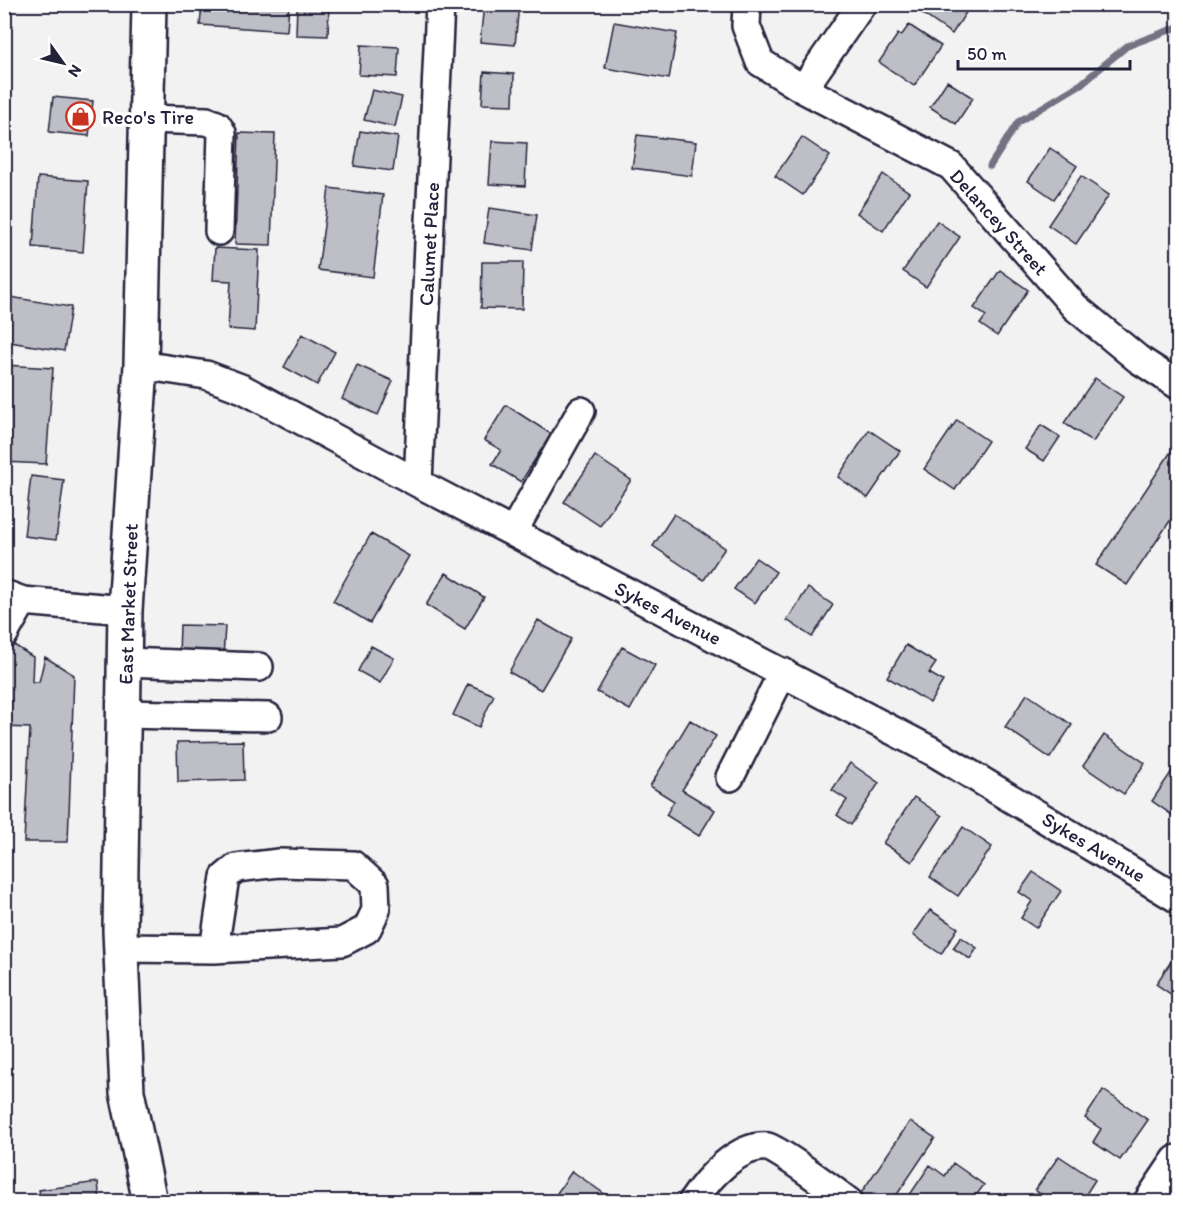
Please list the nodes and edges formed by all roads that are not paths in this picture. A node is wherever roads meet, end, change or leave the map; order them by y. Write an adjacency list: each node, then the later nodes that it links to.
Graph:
1 (149, 4): 6 (main road, East Market Street)
2 (440, 4): 11 (street, Calumet Place)
3 (747, 4): 5 (street, Delancey Street)
4 (862, 4): 5 (street)
5 (803, 89): 9 (street, Delancey Street)
6 (147, 119): 7 (street); 8 (main road, East Market Street)
7 (219, 231)
8 (141, 365): 11 (street, Sykes Avenue); 14 (main road, East Market Street)
9 (1179, 385)
10 (581, 411): 12 (street)
11 (418, 483): 12 (street, Sykes Avenue)
12 (513, 532): 18 (street, Sykes Avenue)
13 (14, 598): 14 (street); 15 (street)
14 (125, 610): 16 (main road, East Market Street)
15 (4, 634)
16 (124, 662): 17 (street); 19 (main road, East Market Street)
17 (259, 667)
18 (783, 672): 21 (street); 22 (street, Sykes Avenue)
19 (123, 714): 20 (street); 23 (main road, East Market Street)
20 (268, 717)
21 (730, 777)
22 (1179, 899)
23 (121, 948): 24 (street); 26 (main road, East Market Street)
24 (214, 949): 24 (street)
25 (1179, 1162): 29 (main road)
26 (150, 1202)
27 (692, 1202): 28 (street)
28 (849, 1202)
29 (1151, 1202)

